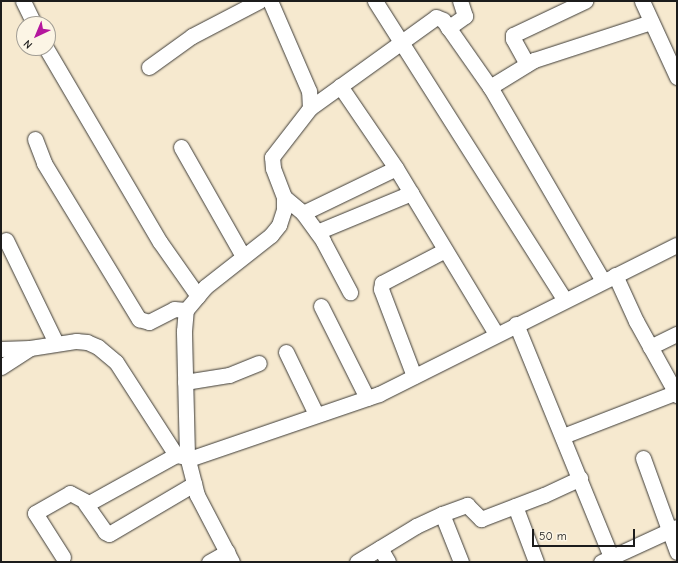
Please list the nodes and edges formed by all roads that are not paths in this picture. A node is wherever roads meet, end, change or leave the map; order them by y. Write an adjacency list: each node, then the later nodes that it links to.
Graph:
1 (23, 1): 8 (street)
2 (259, 1): 14 (street)
3 (270, 1): 18 (street)
4 (375, 1): 11 (street)
5 (460, 1): 10 (street)
6 (585, 1): 13 (street)
7 (642, 1): 9 (street)
8 (30, 16)
9 (651, 22): 13 (street); 15 (street)
10 (448, 28): 11 (street); 17 (street)
11 (399, 42): 16 (street); 33 (street)
12 (51, 56): 32 (street)
13 (527, 64): 17 (street)
14 (149, 67)
15 (677, 77)
16 (340, 86): 18 (street); 21 (street)
17 (490, 87): 30 (street)
18 (310, 108): 23 (street)
19 (35, 138): 35 (street)
20 (182, 147): 29 (street)
21 (396, 168): 22 (street); 24 (street)
22 (411, 193): 25 (street); 28 (street)
23 (284, 197): 24 (street); 29 (street)
24 (303, 213): 25 (street)
25 (317, 232): 31 (street)
26 (6, 240): 39 (street)
27 (677, 245): 30 (street)
28 (445, 250): 37 (street); 46 (street)
29 (243, 256): 32 (street)
30 (609, 278): 33 (street); 40 (street)
31 (350, 292)
32 (198, 296): 35 (street)
33 (565, 300): 36 (street)
34 (321, 306): 49 (street)
35 (186, 310): 47 (street)
36 (516, 324): 37 (street); 51 (street)
37 (496, 334): 46 (street)
38 (677, 334): 40 (street)
39 (56, 343): 42 (street); 52 (street)
40 (650, 346): 48 (street)
41 (1, 348): 42 (street)
42 (30, 348): 45 (street)
43 (286, 352): 50 (street)
44 (259, 363): 47 (street)
45 (1, 367)
46 (414, 376): 49 (street)
47 (185, 382): 52 (street)
48 (677, 393): 51 (street)
49 (368, 398): 50 (street)
50 (316, 414): 52 (street)
51 (563, 436): 54 (street)
52 (182, 456): 55 (street); 56 (street)
53 (643, 458): 59 (street)
54 (580, 478): 57 (street); 64 (street)
55 (194, 484): 56 (street); 63 (street)
56 (86, 503): 62 (street)
57 (516, 506): 58 (street); 69 (street)
58 (442, 514): 60 (street); 68 (street)
59 (673, 529): 61 (street); 64 (street)
60 (380, 548): 66 (street); 67 (street)
61 (677, 552)
62 (63, 557)
63 (229, 557): 65 (street)
64 (608, 560)
65 (208, 562)
66 (357, 562)
67 (388, 562)
68 (461, 562)
69 (536, 562)

